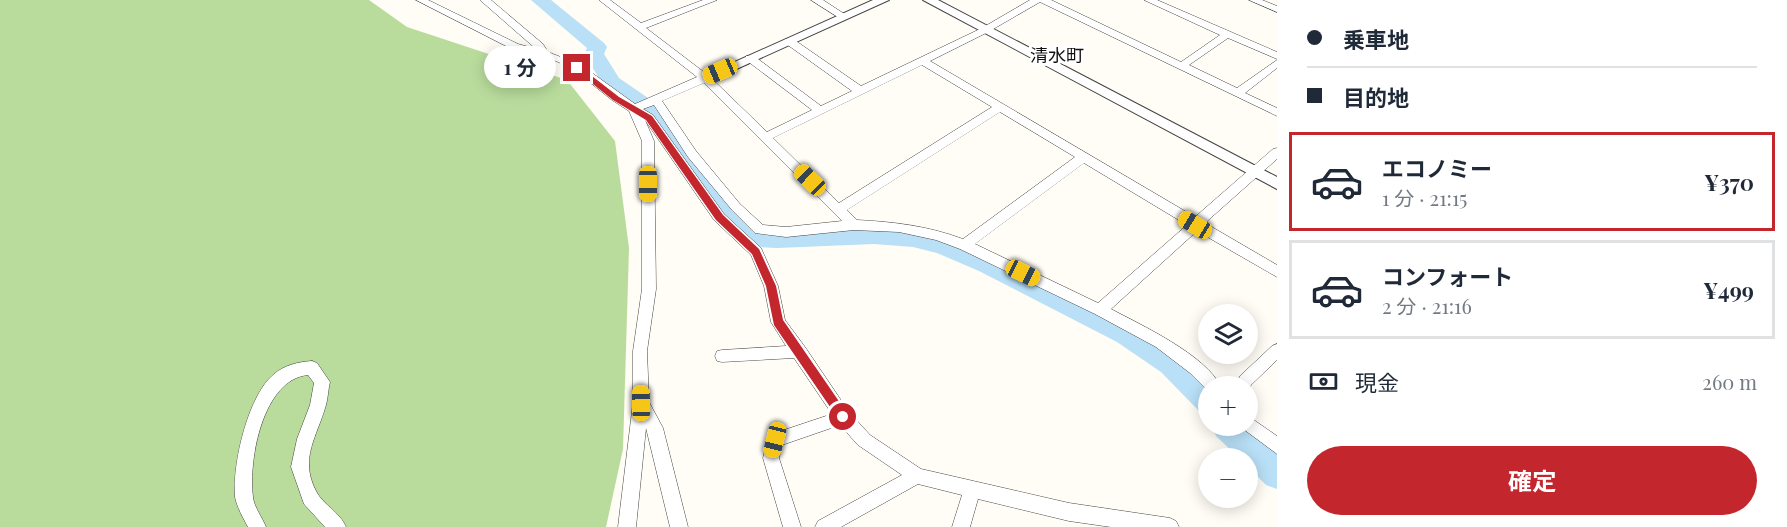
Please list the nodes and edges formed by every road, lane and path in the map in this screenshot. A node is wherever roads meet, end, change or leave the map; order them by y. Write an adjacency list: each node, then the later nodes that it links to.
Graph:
1 (420, 0): 20 (street)
2 (485, 0): 20 (street)
3 (604, 0): 16 (street)
4 (711, 0): 16 (street)
5 (816, 0): 15 (street)
6 (883, 0): 15 (street)
7 (929, 0): 17 (street)
8 (1037, 0): 17 (street)
9 (1044, 0): 25 (street)
10 (1149, 0): 13 (street)
11 (1173, 0): 13 (street)
12 (1254, 0): 14 (street)
13 (1163, 6): 18 (street)
14 (1277, 9)
15 (844, 17): 19 (street)
16 (640, 27): 26 (street)
17 (985, 30): 23 (street); 37 (street)
18 (1227, 34): 21 (street); 25 (street)
19 (789, 41): 22 (street); 27 (street)
20 (544, 54): 31 (street)
21 (1277, 56)
22 (750, 58): 26 (street); 32 (street)
23 (922, 61): 27 (street); 30 (street)
24 (1277, 63): 28 (street)
25 (1181, 66): 28 (street)
26 (705, 78): 29 (street); 34 (street)
27 (860, 91): 32 (street)
28 (1238, 93): 33 (street)
29 (656, 99): 31 (street); 40 (street)
30 (999, 108): 36 (street); 39 (street)
31 (634, 109): 46 (street); 50 (street)
32 (820, 110): 34 (street)
33 (1277, 112)
34 (766, 137): 39 (street)
35 (1277, 152): 37 (street)
36 (1083, 157): 41 (street); 42 (street)
37 (1254, 172): 38 (street); 41 (street)
38 (1277, 184)
39 (839, 209): 40 (street)
40 (854, 225): 42 (street)
41 (1195, 225): 43 (street); 44 (street)
42 (965, 245): 44 (street)
43 (1277, 272)
44 (1100, 310): 48 (street)
45 (1277, 350): 49 (street)
46 (800, 351): 47 (street); 51 (street)
47 (722, 356)
48 (1202, 376)
49 (1250, 376)
50 (641, 403): 59 (street); 60 (street)
51 (843, 417): 54 (street); 61 (street)
52 (1258, 431): 53 (street)
53 (1277, 446)
54 (917, 476): 55 (street); 62 (street)
55 (972, 488): 56 (street); 63 (street)
56 (1068, 519): 64 (street)
57 (257, 527): 58 (street)
58 (337, 527)
59 (627, 527)
60 (679, 527)
61 (792, 527)
62 (824, 527)
63 (961, 527)
64 (1170, 527)

